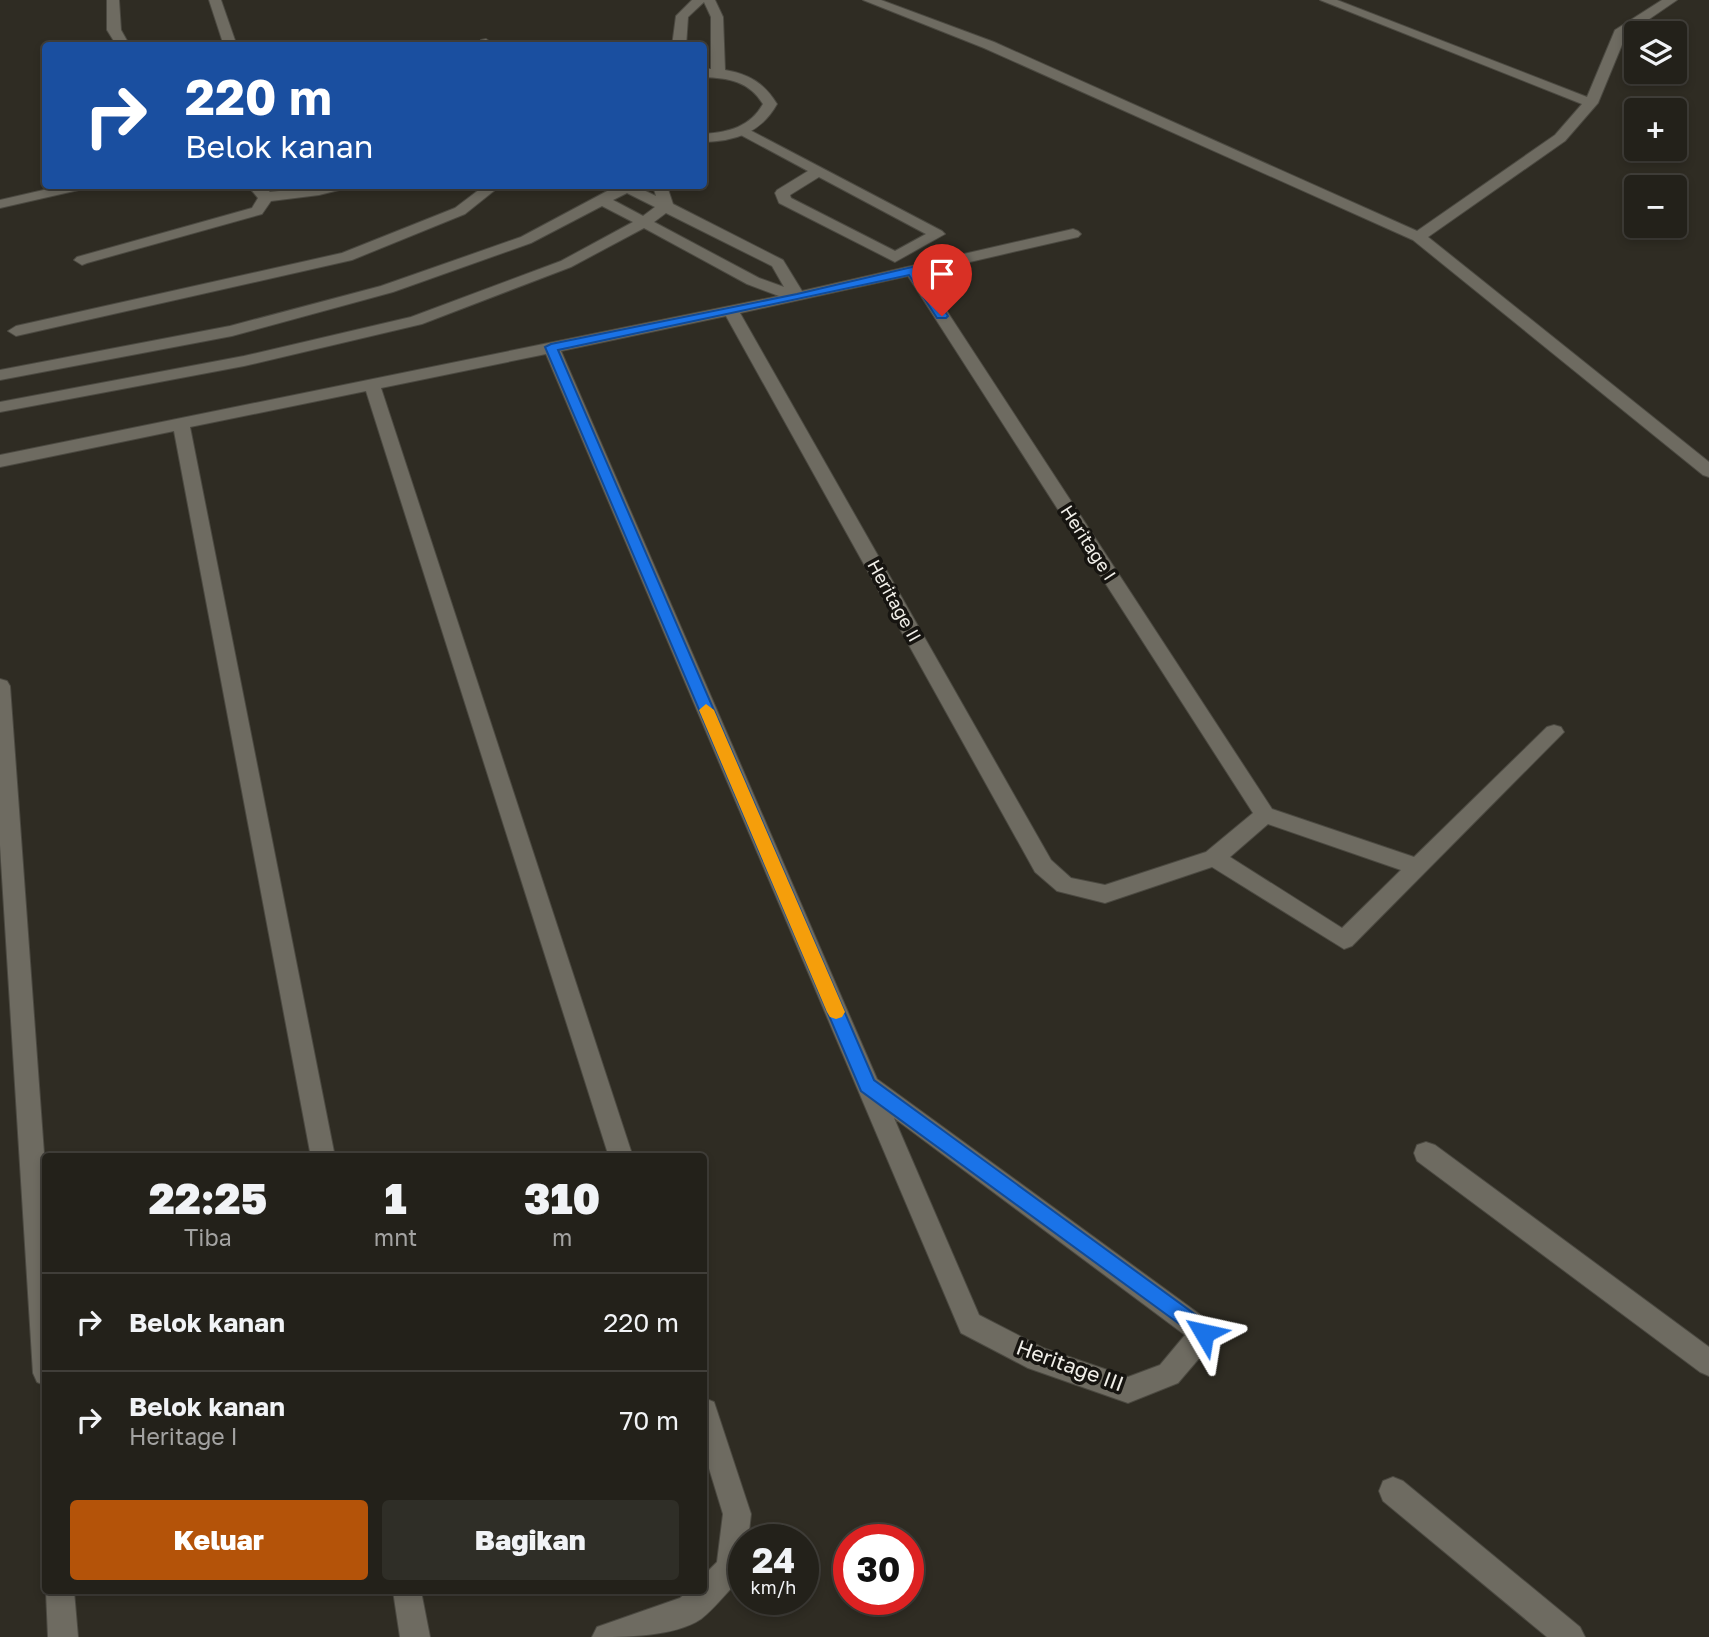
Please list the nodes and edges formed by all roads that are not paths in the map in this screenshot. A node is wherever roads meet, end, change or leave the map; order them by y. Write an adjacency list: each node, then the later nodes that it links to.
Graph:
1 (113, 0): 8 (street)
2 (215, 0): 9 (street)
3 (699, 0): 10 (street)
4 (709, 0): 11 (street)
5 (869, 0): 27 (street)
6 (1326, 0): 12 (street)
7 (1671, 0): 12 (street)
8 (122, 42)
9 (230, 42)
10 (679, 42)
11 (711, 73): 13 (street)
12 (1591, 103): 27 (street)
13 (744, 131): 14 (street); 15 (street)
14 (707, 137)
15 (818, 171): 15 (street)
16 (65, 189): 23 (street)
17 (327, 189): 21 (street)
18 (489, 189): 32 (street)
19 (632, 189): 24 (street)
20 (661, 189): 24 (street)
21 (261, 191): 28 (street)
22 (600, 192): 25 (street); 34 (street)
23 (0, 204)
24 (666, 206): 25 (street); 30 (street)
25 (644, 222): 30 (street); 36 (street)
26 (1073, 234): 29 (street)
27 (1418, 237): 39 (street)
28 (82, 260)
29 (912, 270): 30 (street); 42 (street, Heritage I)
30 (797, 297): 31 (street)
31 (731, 311): 33 (street); 43 (street, Heritage II)
32 (16, 331)
33 (551, 347): 35 (street); 45 (street, Heritage III)
34 (0, 375)
35 (372, 384): 37 (street); 47 (street)
36 (0, 407)
37 (181, 424): 38 (street); 46 (street)
38 (0, 461)
39 (1709, 471)
40 (0, 686): 49 (street)
41 (1554, 732): 44 (street)
42 (1265, 816): 43 (street); 44 (street)
43 (1214, 858): 44 (street)
44 (1418, 867)
45 (867, 1085): 45 (street, Heritage III)
46 (322, 1153)
47 (620, 1153)
48 (1426, 1153): 50 (street)
49 (42, 1313)
50 (1709, 1363)
51 (707, 1420): 53 (street)
52 (1393, 1491): 60 (street)
53 (707, 1592)
54 (60, 1594): 57 (street)
55 (408, 1594): 58 (street)
56 (705, 1594): 59 (street)
57 (63, 1637)
58 (415, 1637)
59 (607, 1637)
60 (1570, 1637)

